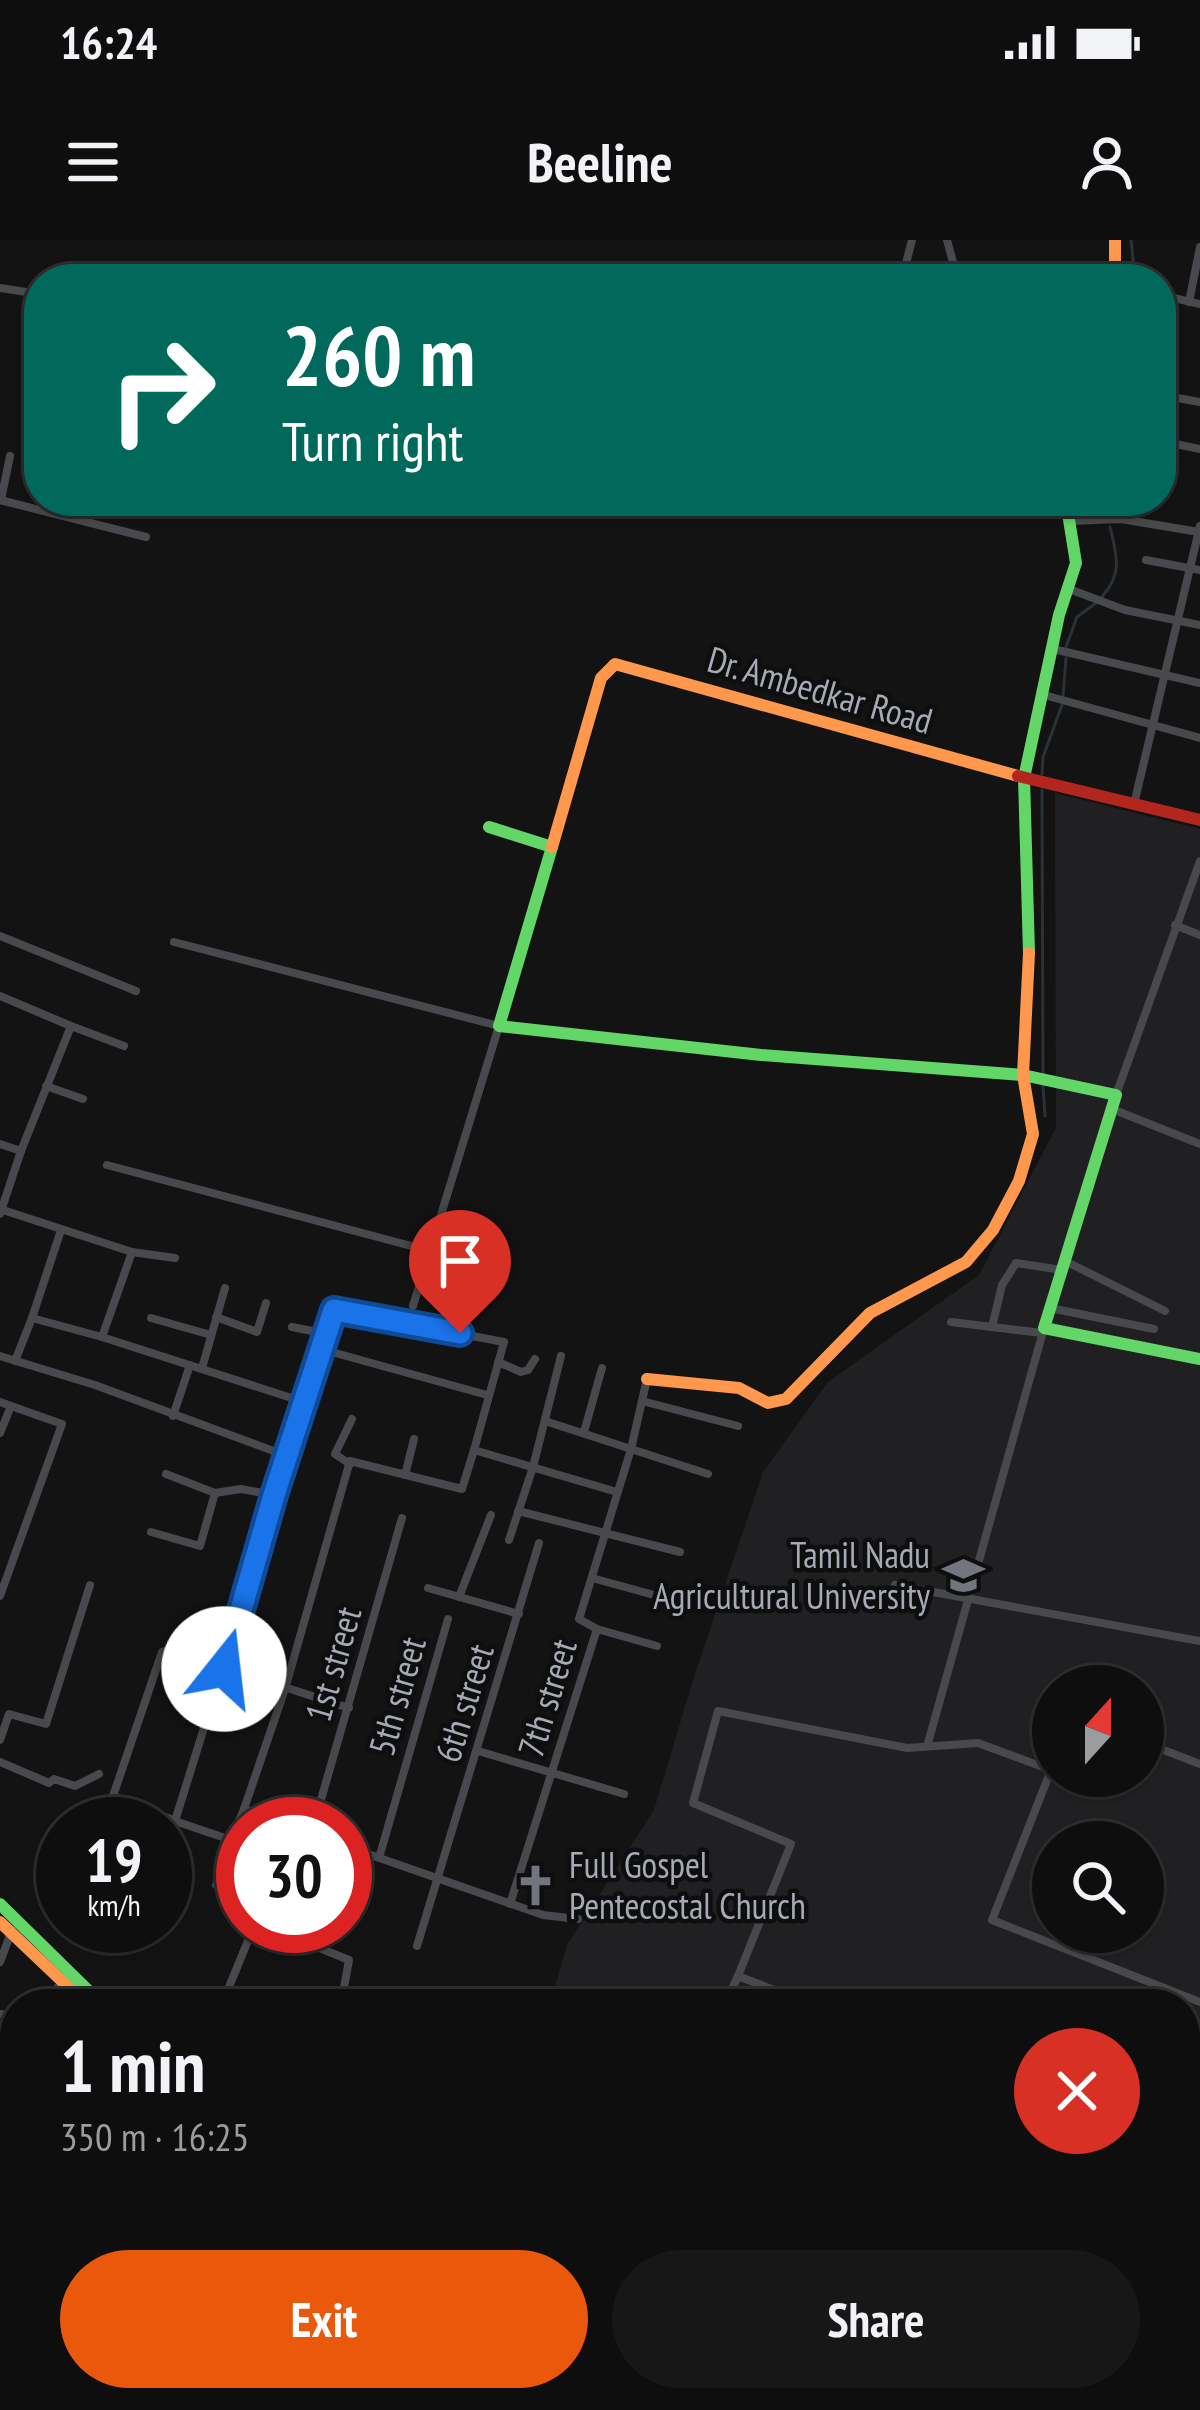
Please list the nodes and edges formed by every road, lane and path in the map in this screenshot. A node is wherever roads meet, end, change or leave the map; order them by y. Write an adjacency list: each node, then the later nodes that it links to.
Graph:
1 (1200, 247): 3 (street)
2 (1176, 299): 3 (street)
3 (1189, 302): 4 (street)
4 (1200, 304)
5 (10, 456): 6 (street)
6 (0, 500)
7 (78, 516): 11 (street)
8 (1068, 516): 9 (street)
9 (1068, 521): 10 (street); 14 (street)
10 (1199, 529): 13 (street)
11 (146, 538)
12 (1146, 560): 13 (street)
13 (1195, 569): 15 (street)
14 (1069, 589): 15 (street); 17 (street)
15 (1177, 620): 16 (street); 18 (street)
16 (1200, 626)
17 (1053, 649): 18 (street); 20 (street)
18 (1164, 675): 19 (street); 21 (street)
19 (1200, 683)
20 (1044, 695): 21 (street); 23 (street)
21 (1151, 726): 22 (street); 24 (street)
22 (1200, 738)
23 (1024, 778): 24 (street, Dr. Ambedkar Road); 27 (street, Dr. Ambedkar Road); 38 (street)
24 (1134, 803): 25 (street, Dr. Ambedkar Road)
25 (1200, 820)
26 (489, 827): 27 (street)
27 (552, 847): 36 (street)
28 (1200, 861): 29 (street)
29 (1175, 925): 30 (street); 41 (street)
30 (1200, 935)
31 (0, 936): 33 (street)
32 (174, 942): 36 (street)
33 (136, 992)
34 (0, 996): 35 (street)
35 (71, 1026): 37 (street); 39 (street)
36 (499, 1027): 38 (street); 48 (street)
37 (124, 1046)
38 (1036, 1078): 41 (street); 77 (street)
39 (46, 1085): 40 (street); 44 (street)
40 (83, 1100)
41 (1114, 1102): 43 (street); 51 (street)
42 (0, 1144): 44 (street)
43 (1200, 1144)
44 (21, 1151): 46 (street)
45 (107, 1165): 48 (street)
46 (0, 1211): 47 (street)
47 (61, 1230): 49 (street); 58 (street)
48 (430, 1251): 54 (street)
49 (132, 1252): 50 (street); 66 (street)
50 (175, 1258)
51 (1063, 1266): 55 (street); 56 (street); 62 (street)
52 (225, 1288): 57 (street)
53 (266, 1303): 57 (street)
54 (413, 1306)
55 (1050, 1308): 63 (street); 64 (street)
56 (1165, 1312)
57 (216, 1317): 65 (street)
58 (32, 1318): 66 (street); 72 (street)
59 (151, 1318): 65 (street)
60 (951, 1322): 62 (street)
61 (292, 1327): 67 (street)
62 (992, 1327): 64 (street)
63 (1154, 1329)
64 (1043, 1331): 71 (street); 116 (street)
65 (211, 1335): 75 (street)
66 (102, 1337): 74 (street)
67 (321, 1349): 73 (street); 78 (street); 81 (street)
68 (0, 1356): 72 (street)
69 (560, 1356): 85 (street)
70 (535, 1359): 73 (street)
71 (1200, 1359)
72 (15, 1361): 83 (street)
73 (498, 1362): 78 (street)
74 (190, 1365): 75 (street); 83 (street)
75 (202, 1368): 81 (street)
76 (602, 1368): 88 (street)
77 (647, 1379): 79 (street, 7th street)
78 (487, 1395): 91 (street)
79 (642, 1401): 86 (street); 90 (street, 7th street)
80 (0, 1402): 82 (street)
81 (304, 1402): 92 (street)
82 (11, 1406): 87 (street); 114 (street)
83 (172, 1416): 92 (street)
84 (352, 1420): 93 (street)
85 (545, 1421): 88 (street); 94 (street)
86 (738, 1426)
87 (0, 1432)
88 (584, 1432): 90 (street)
89 (414, 1439): 97 (street)
90 (631, 1449): 96 (street); 98 (street, 7th street)
91 (474, 1450): 94 (street); 97 (street)
92 (287, 1456): 100 (street)
93 (350, 1464): 97 (street); 123 (street)
94 (533, 1467): 98 (street); 101 (street)
95 (166, 1474): 99 (street)
96 (709, 1474)
97 (405, 1475)
98 (617, 1492): 104 (street, 7th street)
99 (215, 1493): 100 (street); 105 (street)
100 (274, 1495): 122 (street)
101 (518, 1511): 104 (street); 106 (street)
102 (490, 1515): 115 (street)
103 (402, 1518): 124 (street, 1st street)
104 (606, 1531): 108 (street); 109 (street, 7th street)
105 (151, 1532)
106 (509, 1540)
107 (539, 1543): 117 (street, 6th street)
108 (680, 1552)
109 (592, 1578): 113 (street); 119 (street, 7th street)
110 (90, 1585): 125 (street)
111 (895, 1586): 116 (street)
112 (428, 1588): 115 (street)
113 (654, 1595)
114 (0, 1596)
115 (459, 1597): 117 (street)
116 (968, 1599): 120 (street); 126 (street)
117 (518, 1613): 128 (street, 6th street)
118 (448, 1619): 141 (street, 5th street)
119 (597, 1628): 121 (street); 132 (street, 7th street)
120 (1200, 1641)
121 (657, 1646)
122 (224, 1669): 123 (street); 135 (street); 136 (street)
123 (285, 1690): 124 (street); 137 (street)
124 (349, 1708): 138 (street, 1st street)
125 (0, 1740)
126 (928, 1744): 129 (street); 151 (street)
127 (1164, 1750): 131 (street)
128 (478, 1751): 132 (street); 142 (street, 6th street)
129 (1032, 1761)
130 (0, 1762): 133 (street)
131 (1200, 1764)
132 (552, 1773): 134 (street); 144 (street, 7th street)
133 (99, 1774)
134 (624, 1794)
135 (113, 1796)
136 (184, 1797)
137 (248, 1797)
138 (322, 1797)
139 (1041, 1797): 160 (street)
140 (372, 1856): 141 (street)
141 (379, 1858): 142 (street)
142 (438, 1878): 144 (street); 147 (street, 6th street)
143 (0, 1904): 146 (street)
144 (510, 1904): 145 (street)
145 (578, 1919)
146 (10, 1926): 150 (street); 152 (street); 155 (street)
147 (417, 1946)
148 (243, 1953): 156 (street)
149 (332, 1953): 157 (street)
150 (0, 1962)
151 (738, 1976): 158 (street); 159 (street)
152 (63, 1982): 153 (street); 154 (street)
153 (56, 1989)
154 (70, 1989)
155 (84, 1989)
156 (228, 1989)
157 (344, 1989)
158 (732, 1989)
159 (771, 1989)
160 (1167, 1989)

